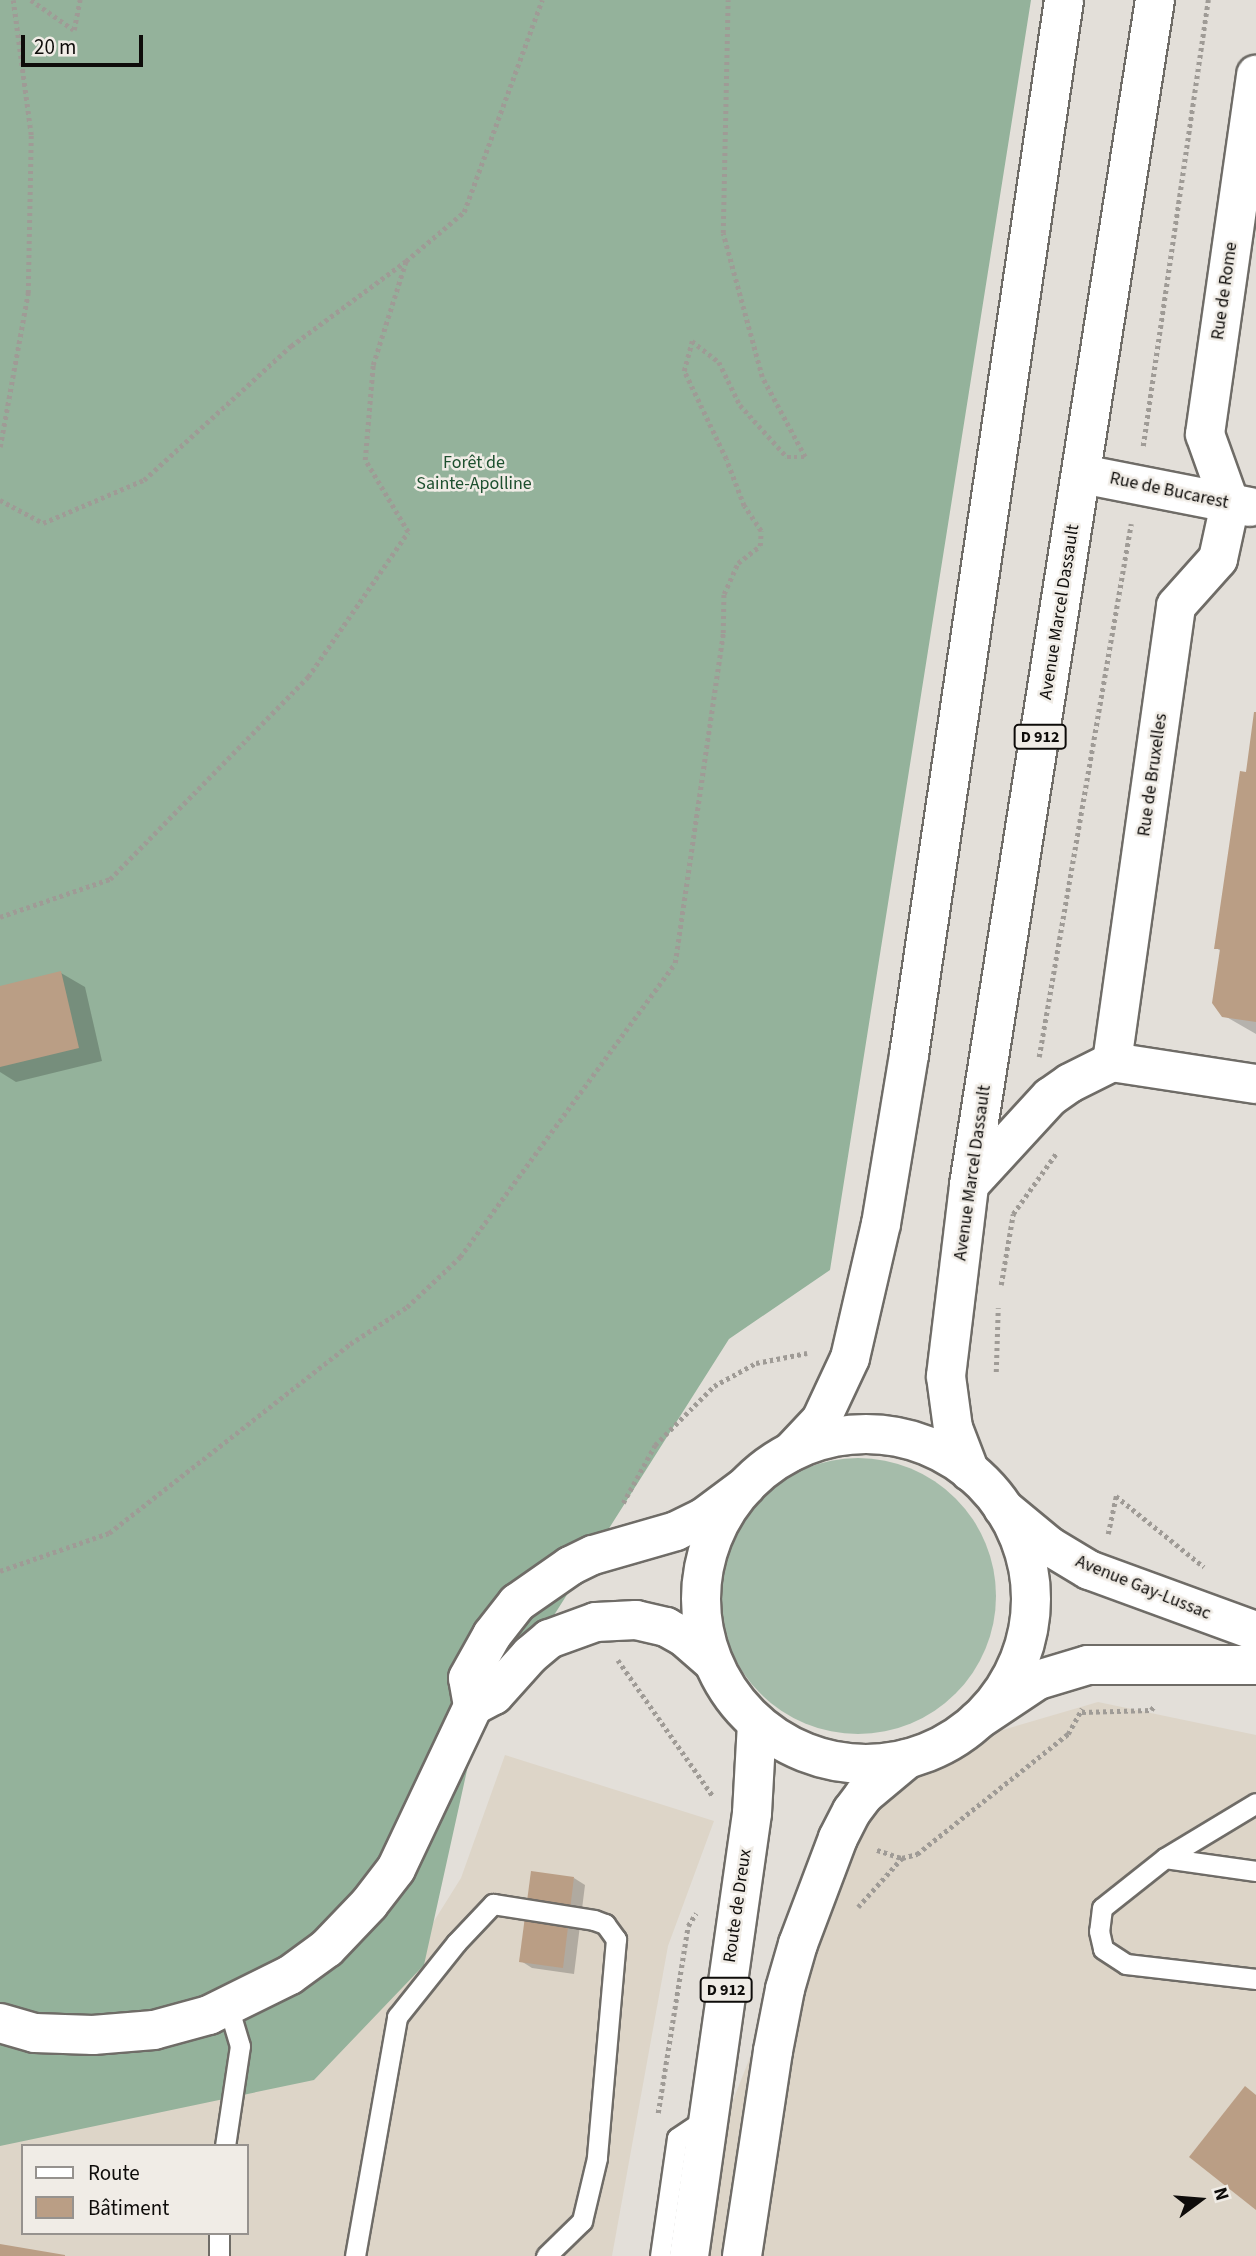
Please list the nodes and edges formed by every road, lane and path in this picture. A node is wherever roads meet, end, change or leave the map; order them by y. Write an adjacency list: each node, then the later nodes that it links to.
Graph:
1 (13, 0): 10 (path)
2 (31, 0): 3 (path)
3 (80, 0)
4 (542, 0): 9 (path)
5 (729, 0): 31 (path)
6 (1064, 0): 25 (main road)
7 (1155, 0): 11 (main road, Avenue Marcel Dassault / D 912)
8 (1256, 75): 13 (main road, Rue de Rome)
9 (406, 261): 12 (path); 14 (path)
10 (0, 447)
11 (1082, 474): 13 (main road, Rue de Bucarest); 20 (main road, Avenue Marcel Dassault / D 912)
12 (0, 500)
13 (1243, 506): 16 (main road, Rue de Bruxelles)
14 (0, 917)
15 (1049, 1001): 17 (path)
16 (1112, 1062): 18 (main road); 20 (main road)
17 (1038, 1064)
18 (1256, 1084)
19 (1055, 1158): 21 (path)
20 (969, 1185): 26 (main road, Avenue Marcel Dassault / D 912)
21 (1000, 1288)
22 (998, 1300): 24 (path)
23 (814, 1352): 29 (path)
24 (996, 1373)
25 (792, 1452): 26 (main road); 27 (main road)
26 (970, 1472): 28 (main road)
27 (746, 1486): 35 (main road); 38 (main road)
28 (1003, 1508): 33 (main road, Avenue Gay-Lussac); 39 (main road)
29 (621, 1511)
30 (1105, 1548): 32 (path)
31 (0, 1571)
32 (1213, 1574)
33 (1256, 1630)
34 (614, 1650): 42 (path)
35 (713, 1662): 38 (main road); 40 (main road)
36 (1256, 1665): 39 (main road)
37 (1083, 1699): 45 (path)
38 (473, 1706): 51 (main road)
39 (978, 1720): 41 (main road)
40 (757, 1723): 41 (main road); 53 (main road, Route de Dreux / D 912)
41 (907, 1759): 62 (main road)
42 (715, 1798)
43 (1256, 1803): 46 (lane)
44 (870, 1847): 45 (path)
45 (902, 1858): 49 (path)
46 (1164, 1858): 47 (lane); 50 (lane)
47 (1256, 1871)
48 (701, 1904): 54 (path)
49 (855, 1910)
50 (1256, 1979)
51 (228, 2006): 52 (main road); 55 (lane)
52 (0, 2023)
53 (707, 2118): 60 (lane); 61 (main road, Route de Dreux / D 912)
54 (656, 2127)
55 (225, 2144)
56 (219, 2235): 57 (lane)
57 (219, 2256)
58 (355, 2256): 59 (lane)
59 (546, 2256)
60 (660, 2256)
61 (689, 2256)
62 (742, 2256)

